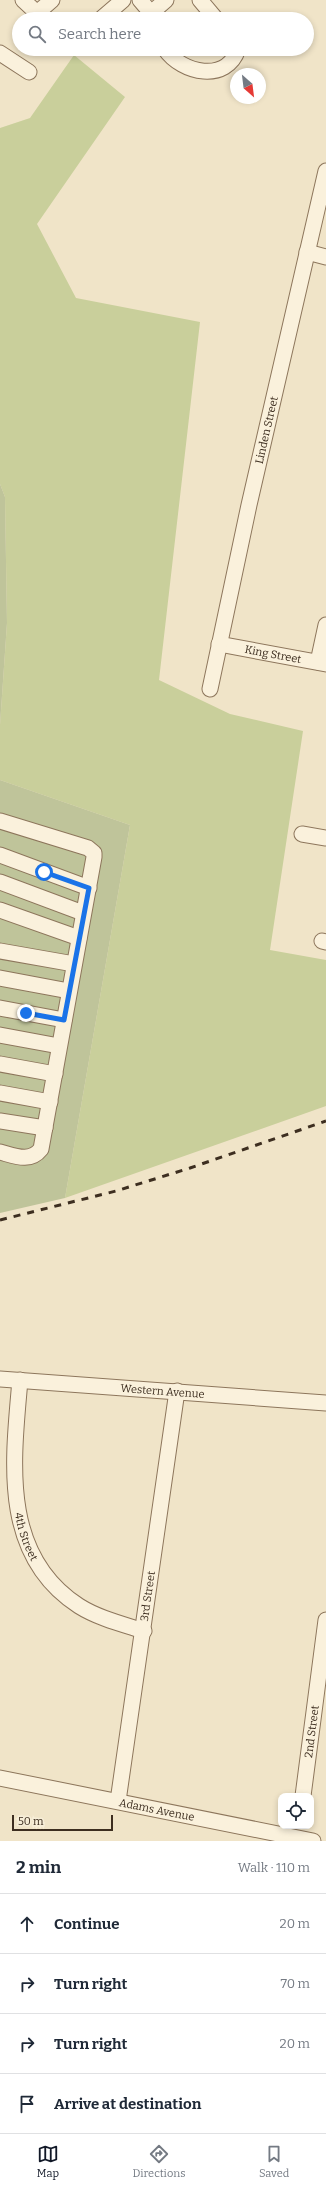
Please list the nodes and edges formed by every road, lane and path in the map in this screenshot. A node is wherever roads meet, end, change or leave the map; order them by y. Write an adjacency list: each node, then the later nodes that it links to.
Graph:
1 (24, 0): 7 (street)
2 (52, 0): 8 (street)
3 (123, 0): 9 (street)
4 (140, 0): 10 (street)
5 (166, 0): 11 (street)
6 (200, 0): 12 (street)
7 (36, 12)
8 (43, 12)
9 (110, 12)
10 (149, 12)
11 (156, 12)
12 (210, 12)
13 (0, 53): 16 (street)
14 (172, 56): 15 (street)
15 (234, 56)
16 (29, 72)
17 (326, 171): 18 (street, Linden Street)
18 (307, 252): 19 (street); 21 (street, Linden Street)
19 (326, 257)
20 (326, 625): 22 (street)
21 (219, 644): 22 (street, King Street); 23 (street, Linden Street)
22 (322, 663)
23 (210, 689)
24 (0, 821): 29 (street)
25 (302, 834): 26 (street)
26 (326, 838)
27 (0, 856): 29 (street)
28 (0, 882): 31 (street)
29 (89, 888): 31 (street)
30 (0, 910): 32 (street)
31 (83, 913): 32 (street)
32 (79, 938): 34 (street)
33 (0, 951): 34 (street)
34 (74, 964): 36 (street)
35 (0, 978): 36 (street)
36 (69, 991): 38 (street)
37 (0, 1008): 38 (street)
38 (64, 1020): 40 (street)
39 (0, 1035): 40 (street)
40 (60, 1046): 42 (street)
41 (0, 1064): 42 (street)
42 (55, 1074): 44 (street)
43 (0, 1093): 44 (street)
44 (50, 1102): 46 (street)
45 (0, 1121): 46 (street)
46 (45, 1128): 47 (street)
47 (0, 1152)
48 (0, 1379): 49 (street, Western Avenue)
49 (20, 1380): 50 (street, Western Avenue); 53 (street, 4th Street)
50 (177, 1391): 51 (street, Western Avenue); 53 (street, 3rd Street)
51 (326, 1403)
52 (326, 1620): 55 (street, 2nd Street)
53 (144, 1631): 56 (street, 3rd Street)
54 (0, 1778): 56 (street, Adams Avenue)
55 (303, 1793)
56 (118, 1801): 57 (street, Adams Avenue)
57 (298, 1832): 58 (street, Adams Avenue)
58 (313, 1841)

